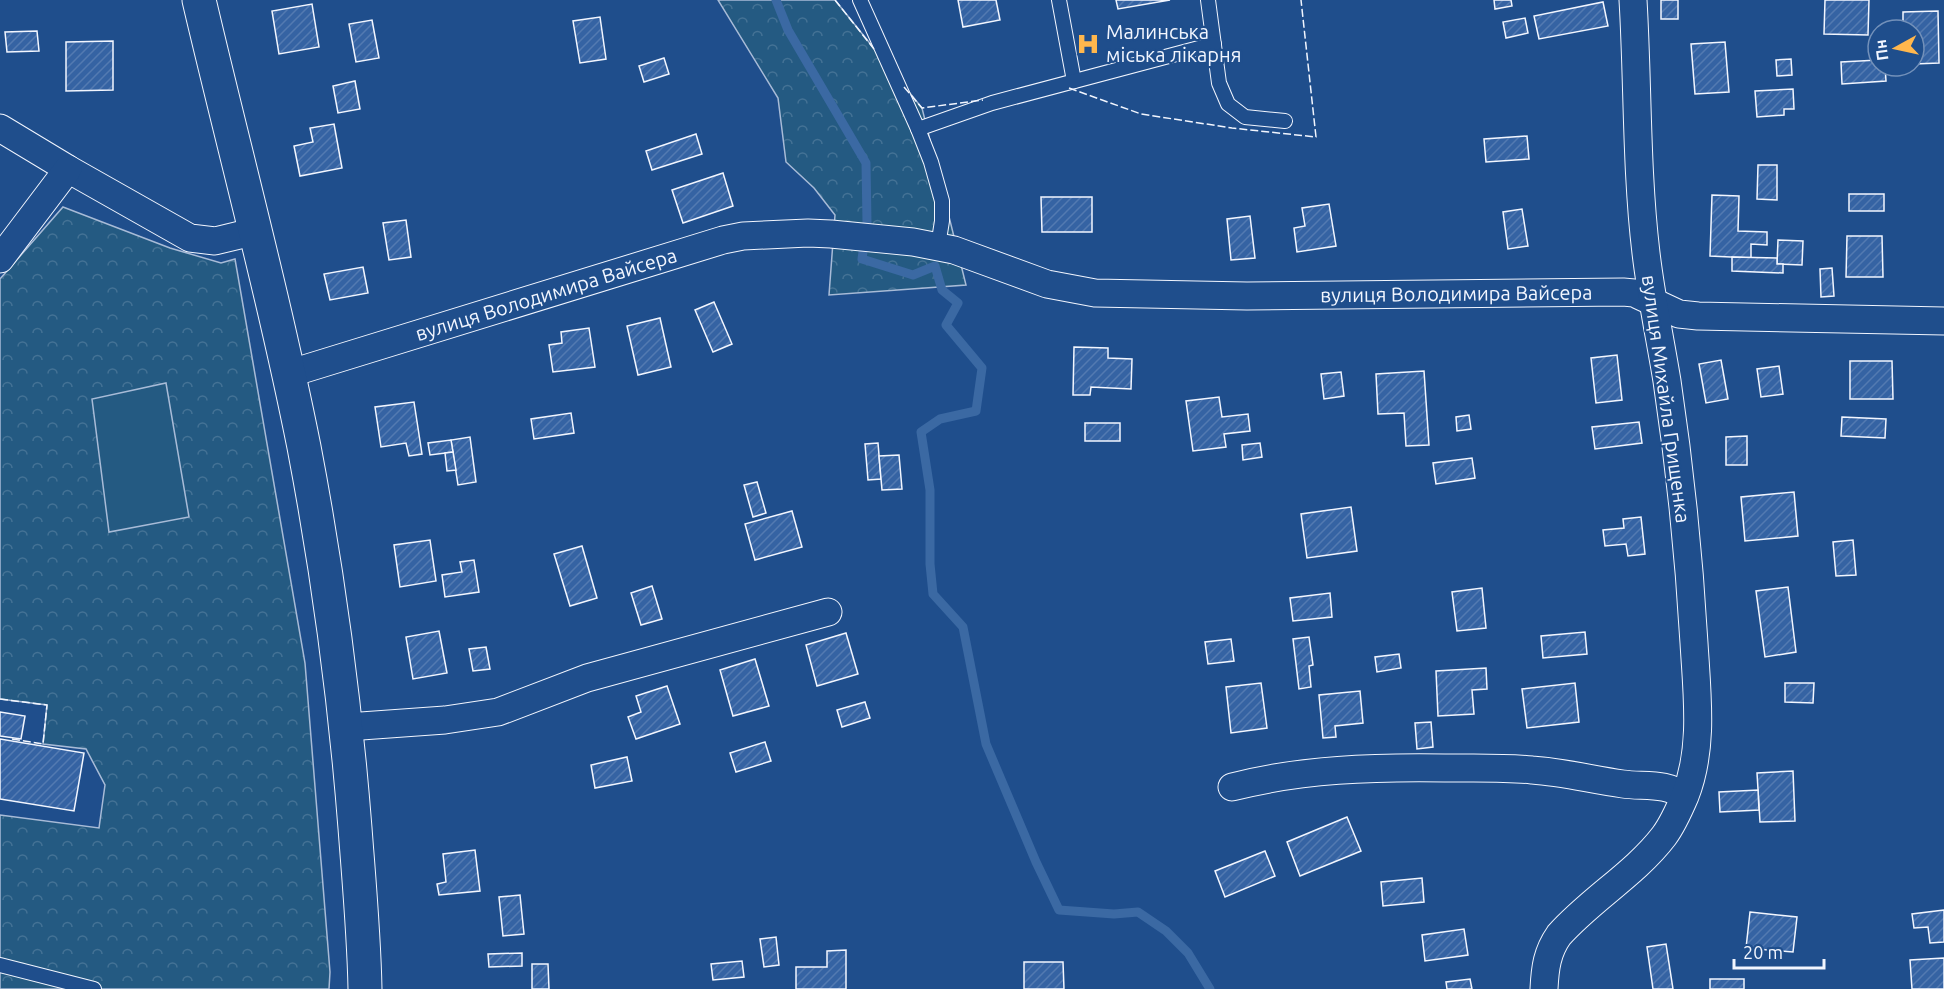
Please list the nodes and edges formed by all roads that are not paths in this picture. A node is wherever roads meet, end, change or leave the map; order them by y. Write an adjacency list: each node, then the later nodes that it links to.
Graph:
1 (199, 0): 12 (street)
2 (860, 0): 10 (lane)
3 (1059, 0): 7 (lane)
4 (1208, 0): 6 (lane)
5 (1632, 0): 15 (street, вулиця Михайла Грищенка)
6 (1214, 45): 7 (lane); 8 (lane)
7 (1074, 81): 10 (lane)
8 (1285, 121)
9 (0, 128): 11 (street)
10 (918, 129): 13 (lane)
11 (68, 170): 12 (street); 14 (street)
12 (256, 231): 17 (street)
13 (938, 246): 15 (street, вулиця Володимира Вайсера); 17 (street, вулиця Володимира Вайсера)
14 (0, 259)
15 (1652, 301): 16 (street, вулиця Володимира Вайсера); 21 (street, вулиця Михайла Грищенка)
16 (1944, 321)
17 (288, 374): 19 (street)
18 (828, 612): 19 (street)
19 (347, 728): 24 (street)
20 (1232, 787): 21 (street)
21 (1684, 797): 25 (street, вулиця Михайла Грищенка)
22 (0, 965): 23 (lane)
23 (94, 989)
24 (365, 989)
25 (1544, 989)

